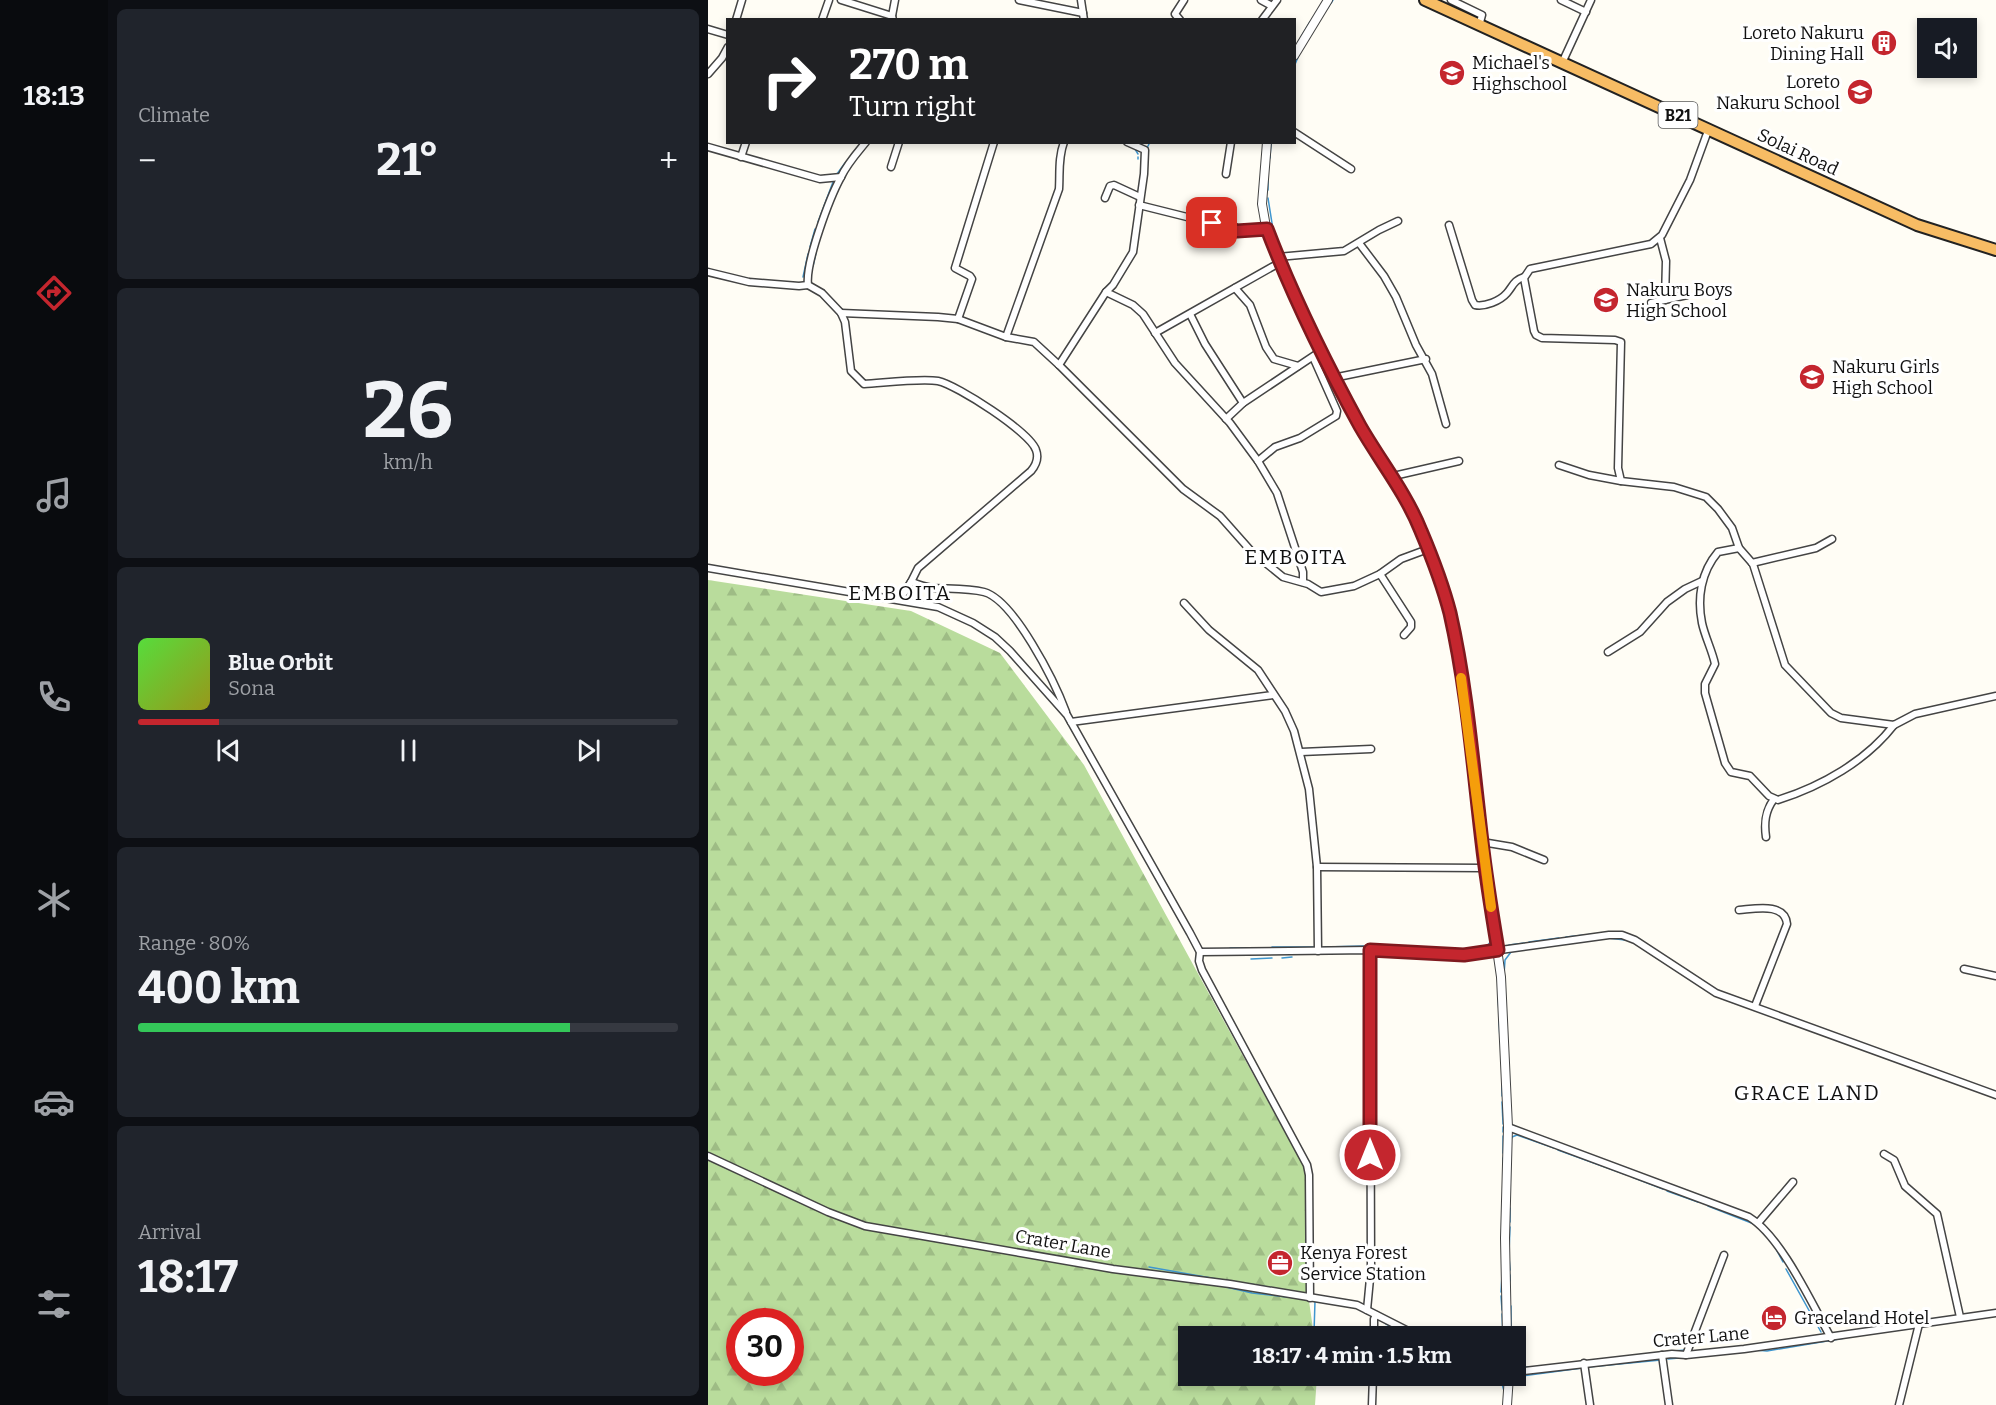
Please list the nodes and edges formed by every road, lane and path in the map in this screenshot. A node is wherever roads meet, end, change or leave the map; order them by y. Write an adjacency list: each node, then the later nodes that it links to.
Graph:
1 (742, 0): 18 (street)
2 (829, 0): 19 (street)
3 (841, 0): 20 (street)
4 (896, 0): 20 (street)
5 (1019, 0): 17 (street)
6 (1081, 0): 17 (street)
7 (1184, 0): 21 (street)
8 (1261, 0): 15 (street)
9 (1277, 0): 15 (street)
10 (1328, 0): 27 (street)
11 (1425, 0): 23 (highway, Solai Road / B21)
12 (1561, 0): 16 (street)
13 (1591, 0): 16 (street)
14 (1453, 1): 23 (street)
15 (1272, 6): 22 (street)
16 (1586, 12): 28 (street)
17 (1084, 16)
18 (737, 18)
19 (823, 18)
20 (893, 18)
21 (1178, 18)
22 (1263, 18)
23 (1479, 26): 28 (highway, Solai Road / B21)
24 (708, 29): 25 (street)
25 (726, 34)
26 (726, 51): 29 (street)
27 (1296, 53)
28 (1562, 64): 30 (highway, Solai Road / B21)
29 (708, 74)
30 (1709, 128): 54 (highway, Solai Road / B21); 55 (street)
31 (1296, 133): 45 (street)
32 (745, 144): 43 (street)
33 (865, 144): 47 (street)
34 (898, 144): 44 (street)
35 (993, 144): 70 (street)
36 (1063, 144): 72 (street)
37 (1132, 144): 42 (street)
38 (1147, 144): 42 (street)
39 (1231, 144): 46 (street)
40 (1268, 144): 53 (street)
41 (708, 147): 43 (street)
42 (1145, 150): 48 (street)
43 (741, 157): 47 (street)
44 (891, 167)
45 (1351, 169)
46 (1226, 174)
47 (841, 177): 62 (street)
48 (1140, 197): 49 (street); 50 (street)
49 (1105, 198)
50 (1139, 205): 53 (street); 64 (street)
51 (1398, 221): 56 (street)
52 (1449, 225): 61 (street)
53 (1267, 229): 59 (street)
54 (1930, 230): 57 (highway, Solai Road / B21); 58 (highway, B21)
55 (1660, 238): 61 (street); 66 (street)
56 (1359, 243): 59 (street); 75 (street)
57 (1996, 250)
58 (1996, 258)
59 (1279, 260): 63 (street); 73 (street)
60 (708, 272): 62 (street)
61 (1524, 277): 86 (street)
62 (808, 285): 68 (street)
63 (1235, 288): 69 (street); 77 (street)
64 (1106, 292): 71 (street); 76 (street)
65 (1687, 295): 66 (street)
66 (1665, 300): 67 (street)
67 (1651, 303)
68 (841, 313): 70 (street); 94 (street)
69 (1190, 314): 71 (street); 79 (street)
70 (958, 320): 72 (street)
71 (1155, 333): 80 (street)
72 (1006, 336): 76 (street)
73 (1321, 351): 74 (street); 78 (street)
74 (1313, 357): 77 (street); 82 (street)
75 (1426, 359): 78 (street); 81 (street)
76 (1059, 365): 95 (street)
77 (1298, 366): 79 (street)
78 (1334, 378): 85 (street)
79 (1244, 403): 80 (street)
80 (1226, 418): 82 (street)
81 (1446, 424)
82 (1258, 461): 95 (street)
83 (1459, 461): 85 (street)
84 (1559, 465): 86 (street)
85 (1394, 480): 89 (street)
86 (1621, 481): 88 (street)
87 (1832, 539): 90 (street)
88 (1739, 548): 90 (street); 93 (street)
89 (1428, 549): 92 (street); 109 (street)
90 (1752, 563): 104 (street)
91 (708, 568): 96 (street)
92 (1380, 574): 95 (street); 98 (street)
93 (1702, 581): 99 (street); 107 (street)
94 (911, 582): 96 (street); 102 (street)
95 (1303, 582)
96 (900, 599): 102 (street)
97 (1184, 603): 100 (street)
98 (1404, 635)
99 (1608, 652)
100 (1273, 695): 103 (street); 106 (street)
101 (1996, 696): 104 (street)
102 (1067, 715): 103 (street)
103 (1071, 722): 117 (street)
104 (1894, 724): 107 (street)
105 (1371, 749): 106 (street)
106 (1301, 752): 111 (street)
107 (1774, 799): 108 (street)
108 (1766, 837)
109 (1482, 842): 110 (street); 112 (street)
110 (1544, 860)
111 (1317, 867): 112 (street); 116 (street)
112 (1485, 868): 115 (street)
113 (1739, 910): 120 (street)
114 (1370, 950): 115 (street); 116 (street); 129 (street)
115 (1498, 950): 120 (street); 122 (street)
116 (1318, 951): 117 (street)
117 (1200, 952): 128 (street)
118 (1964, 969): 119 (street)
119 (1996, 976)
120 (1755, 1006): 121 (street)
121 (1996, 1095)
122 (1508, 1127): 126 (street); 136 (street)
123 (1884, 1154): 132 (street)
124 (708, 1156): 128 (street, Crater Lane)
125 (1793, 1182): 126 (street)
126 (1758, 1223): 137 (street)
127 (1724, 1255): 139 (street)
128 (1310, 1298): 129 (street, Crater Lane)
129 (1367, 1310): 131 (street, Crater Lane)
130 (1996, 1313): 132 (street, Crater Lane)
131 (1376, 1315): 134 (street); 135 (street, Crater Lane)
132 (1960, 1317): 133 (street, Crater Lane)
133 (1919, 1324): 137 (street, Crater Lane); 148 (street)
134 (1374, 1326)
135 (1398, 1326)
136 (1507, 1326)
137 (1831, 1338): 139 (street, Crater Lane)
138 (1662, 1355): 139 (street, Crater Lane); 140 (street, Crater Lane); 147 (street)
139 (1686, 1355)
140 (1584, 1363): 141 (street, Crater Lane); 146 (street)
141 (1526, 1371)
142 (1373, 1386): 144 (street)
143 (1509, 1386): 145 (street)
144 (1372, 1405)
145 (1508, 1405)
146 (1590, 1405)
147 (1670, 1405)
148 (1899, 1405)

